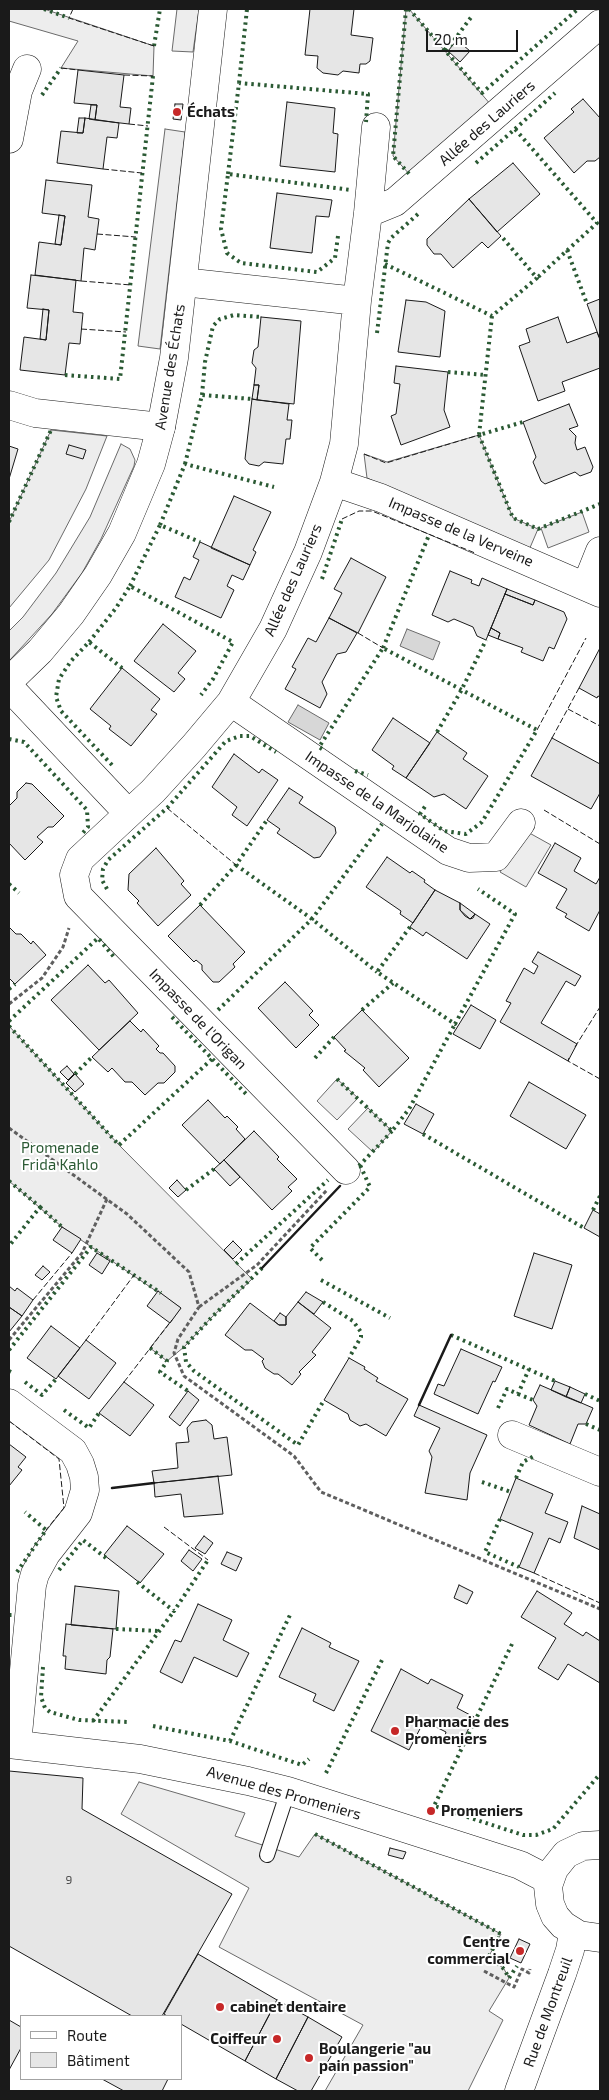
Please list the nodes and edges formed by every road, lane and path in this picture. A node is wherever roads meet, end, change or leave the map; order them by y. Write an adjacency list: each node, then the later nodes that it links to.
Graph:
1 (213, 9): 7 (street, Avenue des Échats)
2 (600, 24): 6 (street, Allée des Lauriers)
3 (28, 69): 5 (street)
4 (376, 127): 6 (street, Allée des Lauriers)
5 (9, 139)
6 (368, 213): 8 (street, Allée des Lauriers)
7 (183, 282): 8 (street); 10 (street, Avenue des Échats)
8 (357, 301): 11 (street, Allée des Lauriers)
9 (9, 405): 10 (street)
10 (162, 427): 14 (street, Avenue des Échats)
11 (334, 482): 13 (street, Impasse de la Verveine); 16 (street, Allée des Lauriers)
12 (600, 551): 13 (street, Impasse de la Verveine)
13 (593, 589)
14 (9, 681)
15 (9, 687): 17 (street)
16 (230, 702): 17 (street, Allée des Lauriers); 18 (street, Impasse de la Marjolaine)
17 (128, 813): 19 (street, Allée des Lauriers)
18 (521, 823)
19 (78, 896): 20 (path); 22 (street, Impasse de l'Origan)
20 (9, 1004)
21 (9, 1128): 23 (path)
22 (346, 1170): 24 (path)
23 (107, 1199): 24 (path); 25 (path)
24 (199, 1307): 29 (path)
25 (9, 1340)
26 (9, 1403): 30 (street)
27 (512, 1435): 28 (street)
28 (600, 1472)
29 (600, 1609)
30 (13, 1744): 31 (street, Avenue des Promeniers)
31 (288, 1791): 33 (lane); 34 (street, Avenue des Promeniers)
32 (600, 1845): 34 (street)
33 (267, 1855)
34 (549, 1880): 35 (street)
35 (573, 1933): 36 (street); 39 (street, Rue de Montreuil)
36 (600, 1938)
37 (484, 1970): 38 (path)
38 (530, 1970)
39 (519, 2091)

